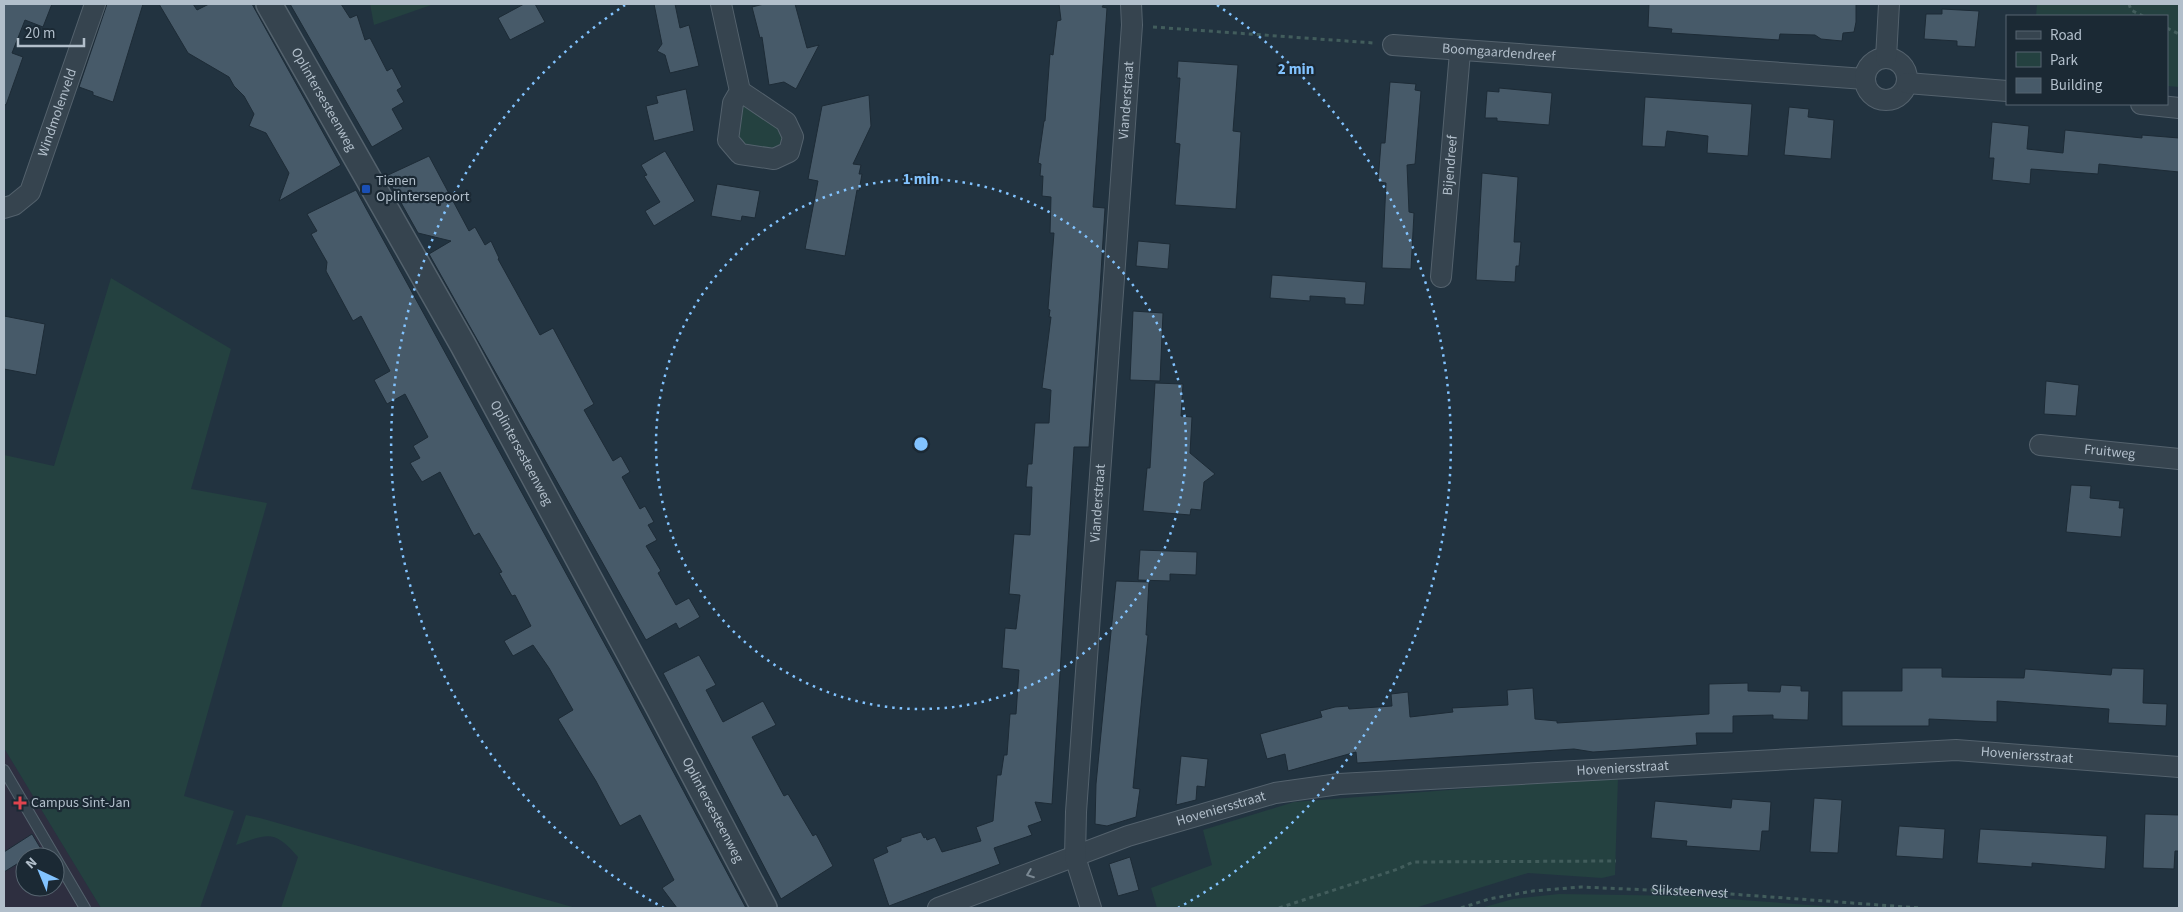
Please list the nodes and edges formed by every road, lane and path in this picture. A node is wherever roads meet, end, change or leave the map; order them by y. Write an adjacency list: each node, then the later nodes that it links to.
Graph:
1 (95, 4): 18 (street, Windmolenveld)
2 (269, 4): 27 (street, Oplintersesteenweg)
3 (721, 4): 14 (street)
4 (1131, 4): 8 (street, Vianderstraat)
5 (1889, 4): 11 (street)
6 (2129, 4): 7 (path)
7 (2141, 15)
8 (1132, 25): 9 (path); 24 (street, Vianderstraat)
9 (1393, 45): 10 (street, Boomgaardendreef)
10 (1460, 52): 12 (street, Boomgaardendreef); 19 (street, Bijendreef)
11 (1886, 58): 12 (street); 13 (street)
12 (1865, 79): 13 (street)
13 (1907, 83): 15 (street)
14 (740, 91)
15 (2006, 91)
16 (2151, 105): 17 (street)
17 (2179, 108)
18 (4, 208)
19 (1441, 278)
20 (2040, 445): 21 (street, Fruitweg)
21 (2179, 459)
22 (2179, 767): 24 (street, Hoveniersstraat)
23 (4, 770): 26 (lane)
24 (1076, 857): 28 (street, one-way to 28); 29 (street)
25 (1616, 861): 30 (path)
26 (86, 908)
27 (764, 908)
28 (938, 908)
29 (1091, 908)
30 (1279, 908)
31 (1461, 908): 32 (path, Sliksteenvest)
32 (1920, 908)

